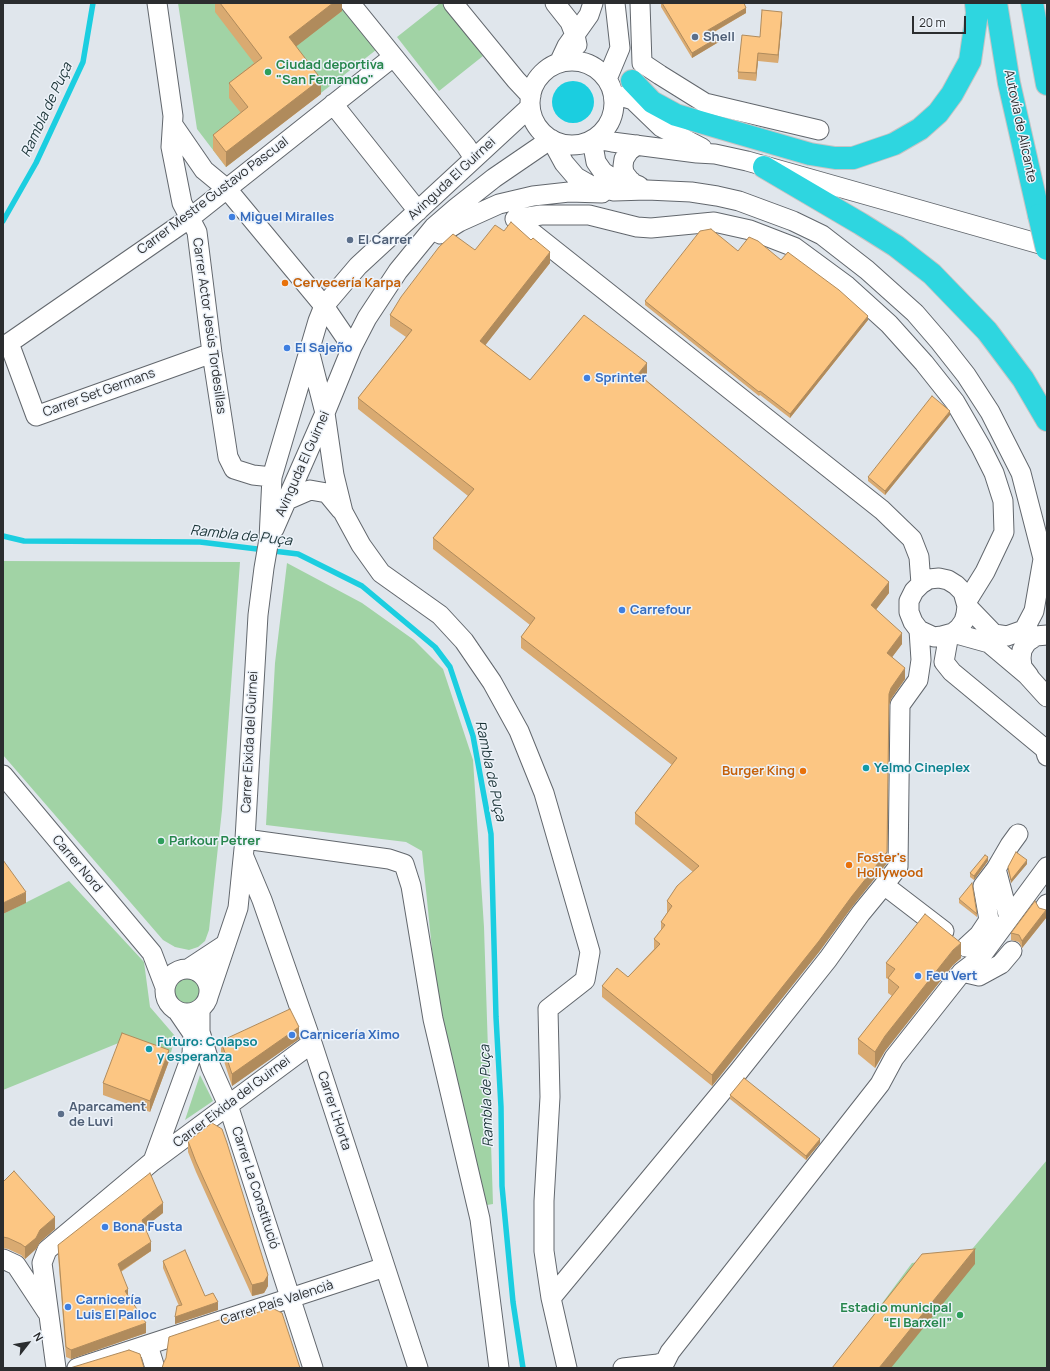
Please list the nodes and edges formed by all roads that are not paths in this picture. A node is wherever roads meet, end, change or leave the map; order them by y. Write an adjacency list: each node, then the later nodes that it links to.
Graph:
1 (157, 3): 20 (street, Carrer Actor Jesús Tordesillas)
2 (350, 3): 12 (street)
3 (555, 3): 11 (street)
4 (593, 3): 11 (street)
5 (615, 3): 17 (street)
6 (640, 3): 15 (street)
7 (976, 3): 15 (highway)
8 (996, 3): 35 (highway, Autovía de Alicante, bridge)
9 (1032, 3): 16 (highway)
10 (456, 4): 18 (street)
11 (575, 35): 13 (street); 14 (street)
12 (393, 56): 19 (street, Carrer Mestre Gustavo Pascual); 26 (street)
13 (581, 62): 14 (street); 17 (street)
14 (559, 63): 18 (street)
15 (637, 72): 17 (street); 21 (street)
16 (1047, 84)
17 (610, 86): 23 (street); 25 (street)
18 (530, 102): 22 (street); 26 (street, Avinguda El Guirnei)
19 (333, 104): 29 (street, Carrer Mestre Gustavo Pascual); 31 (street)
20 (173, 125): 29 (street); 32 (street, Carrer Actor Jesús Tordesillas)
21 (819, 130)
22 (551, 139): 23 (street); 30 (street); 34 (street, Avinguda El Guirnei)
23 (595, 139): 24 (street); 28 (street)
24 (637, 145): 25 (street); 28 (street)
25 (715, 154): 27 (street)
26 (474, 158): 31 (street, Avinguda El Guirnei)
27 (764, 167): 33 (street); 42 (highway)
28 (640, 186): 30 (street); 47 (street)
29 (227, 189): 32 (street, Carrer Mestre Gustavo Pascual); 36 (street)
30 (614, 191): 34 (street)
31 (418, 211): 36 (street, Avinguda El Guirnei)
32 (190, 218): 37 (street, Carrer Mestre Gustavo Pascual); 40 (street, Carrer Actor Jesús Tordesillas)
33 (1047, 246)
34 (418, 247): 38 (street, Avinguda El Guirnei)
35 (1047, 249)
36 (324, 306): 38 (street); 39 (street, Avinguda El Guirnei)
37 (9, 343): 40 (street, Carrer Set Germans)
38 (352, 347): 41 (street, Avinguda El Guirnei)
39 (309, 350): 41 (street); 43 (street, Avinguda El Guirnei)
40 (212, 353): 43 (street, Carrer Actor Jesús Tordesillas)
41 (325, 413): 44 (street, Avinguda El Guirnei); 45 (street)
42 (1047, 420)
43 (272, 477): 46 (street, Avinguda El Guirnei)
44 (287, 500): 45 (street); 46 (street, Avinguda El Guirnei)
45 (343, 512): 81 (street)
46 (270, 539): 61 (street, Carrer Eixida del Guirnei)
47 (1045, 566): 52 (street)
48 (921, 584): 49 (street); 49 (street); 50 (street)
49 (967, 603): 51 (street); 52 (street)
50 (919, 630): 51 (street); 54 (street)
51 (951, 634): 53 (street); 55 (street)
52 (1033, 636): 55 (street)
53 (944, 662): 54 (street); 58 (street)
54 (919, 668): 64 (street)
55 (1027, 675): 56 (street); 57 (street)
56 (1047, 682)
57 (1047, 697)
58 (1047, 756)
59 (3, 775): 68 (street, Carrer Nord)
60 (1018, 834): 63 (street)
61 (244, 848): 66 (street, Carrer Eixida del Guirnei); 75 (street, Carrer L'Horta); 89 (street)
62 (1047, 867): 65 (street)
63 (996, 869): 65 (street); 69 (street)
64 (884, 885): 69 (street); 81 (street)
65 (1009, 918): 69 (street)
66 (226, 944): 70 (street); 73 (street, Carrer Eixida del Guirnei)
67 (1012, 951): 71 (street)
68 (152, 953): 70 (street, Carrer Nord); 72 (street, Carrer Nord)
69 (972, 953): 71 (street)
70 (186, 969): 72 (street); 73 (street)
71 (962, 972): 91 (street)
72 (165, 986): 74 (street)
73 (204, 1003): 74 (street); 76 (street, Carrer La Constitució)
74 (178, 1012): 77 (street, Carrer Eixida del Guirnei)
75 (312, 1043): 76 (street, Carrer Eixida del Guirnei); 79 (street, Carrer L'Horta)
76 (228, 1105): 77 (street, Carrer Eixida del Guirnei); 80 (street, Carrer La Constitució)
77 (153, 1161): 82 (street, Carrer Eixida del Guirnei)
78 (9, 1262): 82 (street)
79 (385, 1267): 80 (street, Carrer País Valencià); 88 (street, Carrer L'Horta)
80 (291, 1298): 83 (street, Carrer País Valencià); 87 (street, Carrer La Constitució)
81 (551, 1298): 90 (street)
82 (49, 1316): 84 (street)
83 (148, 1345): 85 (street, Carrer País Valencià); 86 (street)
84 (56, 1368)
85 (77, 1368)
86 (155, 1368)
87 (313, 1368)
88 (418, 1368)
89 (499, 1368)
90 (567, 1368)
91 (623, 1368)

